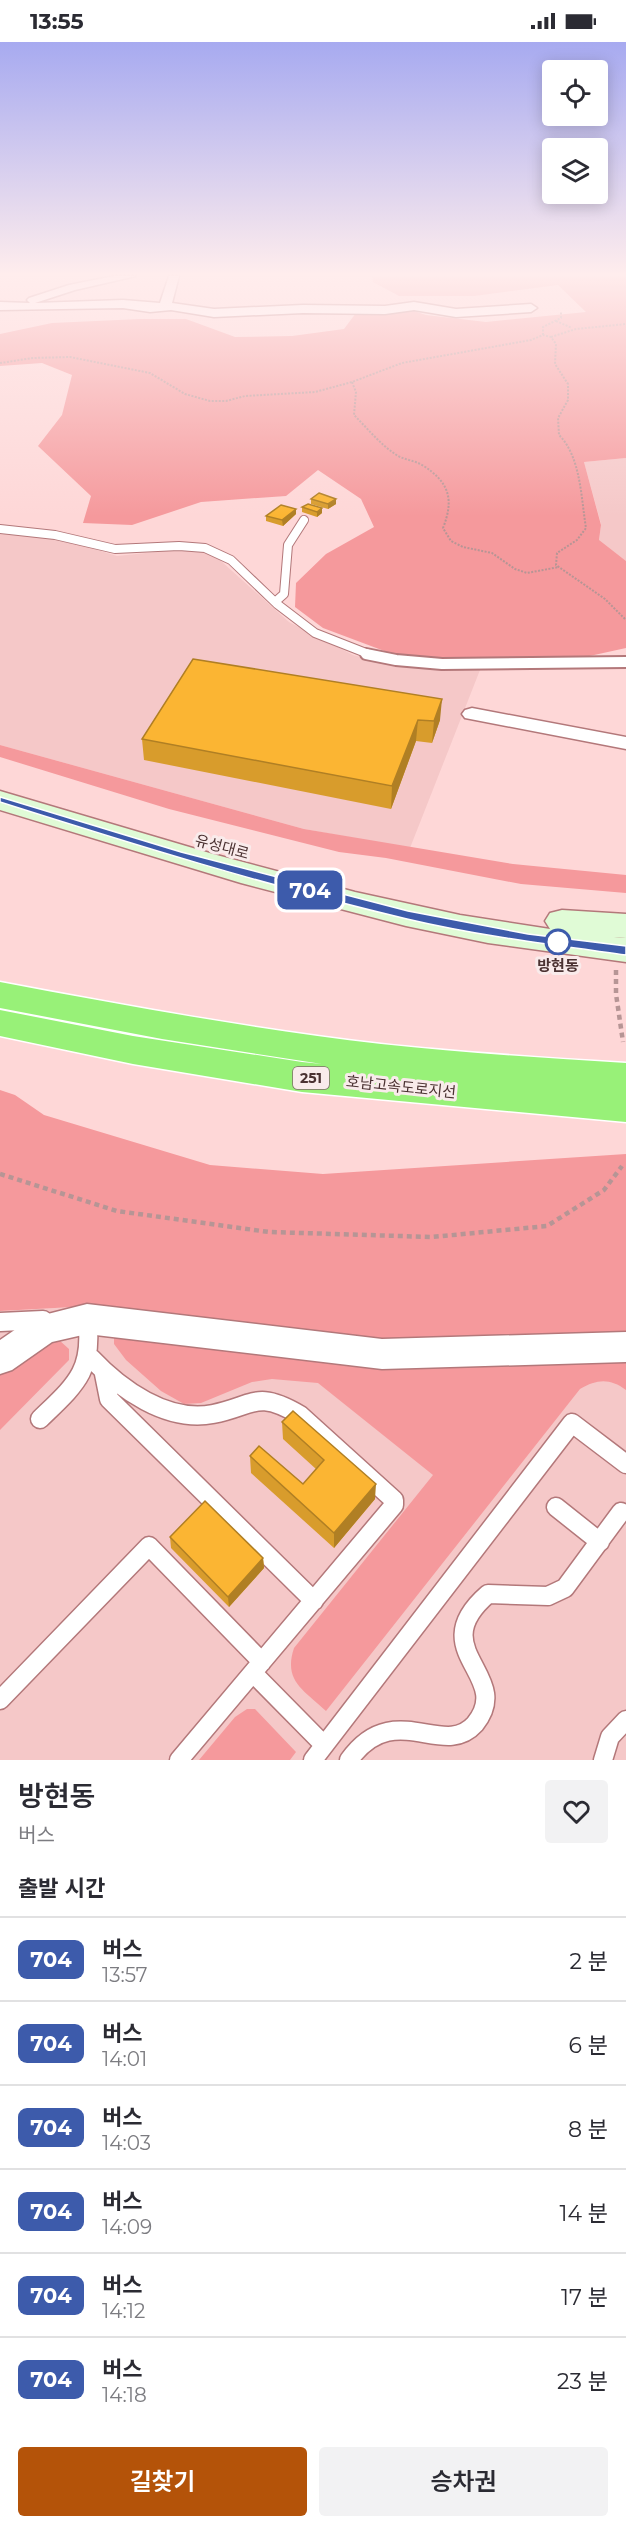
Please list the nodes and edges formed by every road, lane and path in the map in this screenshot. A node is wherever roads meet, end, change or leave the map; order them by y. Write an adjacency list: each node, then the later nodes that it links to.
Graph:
1 (437, 356): 4 (path)
2 (555, 356): 7 (path)
3 (0, 363): 4 (path)
4 (352, 382): 7 (path)
5 (304, 520): 8 (lane)
6 (0, 529): 8 (lane)
7 (559, 567): 9 (path)
8 (275, 602): 10 (lane)
9 (626, 620)
10 (626, 662)
11 (472, 714): 12 (street)
12 (626, 743)
13 (0, 780): 15 (main road, 유성대로)
14 (0, 800): 15 (main road, 유성대로)
15 (622, 942): 18 (path)
16 (0, 995): 19 (highway, 호남고속도로지선 / 251)
17 (0, 1023): 20 (highway, 호남고속도로지선 / 251)
18 (623, 1042)
19 (626, 1078)
20 (626, 1107)
21 (622, 1166): 22 (path)
22 (0, 1174)
23 (87, 1319): 24 (lane); 25 (street); 26 (lane); 27 (street)
24 (0, 1322)
25 (626, 1347)
26 (91, 1358): 28 (lane); 29 (lane)
27 (0, 1359)
28 (104, 1374): 34 (lane); 34 (lane)
29 (40, 1419)
30 (626, 1464): 38 (lane)
31 (556, 1507): 33 (lane)
32 (621, 1512): 33 (lane)
33 (600, 1542): 40 (lane)
34 (314, 1601): 35 (lane)
35 (258, 1667): 36 (lane); 38 (lane); 39 (lane)
36 (0, 1700)
37 (626, 1720): 41 (lane)
38 (318, 1752)
39 (179, 1760)
40 (349, 1760)
41 (603, 1760)

